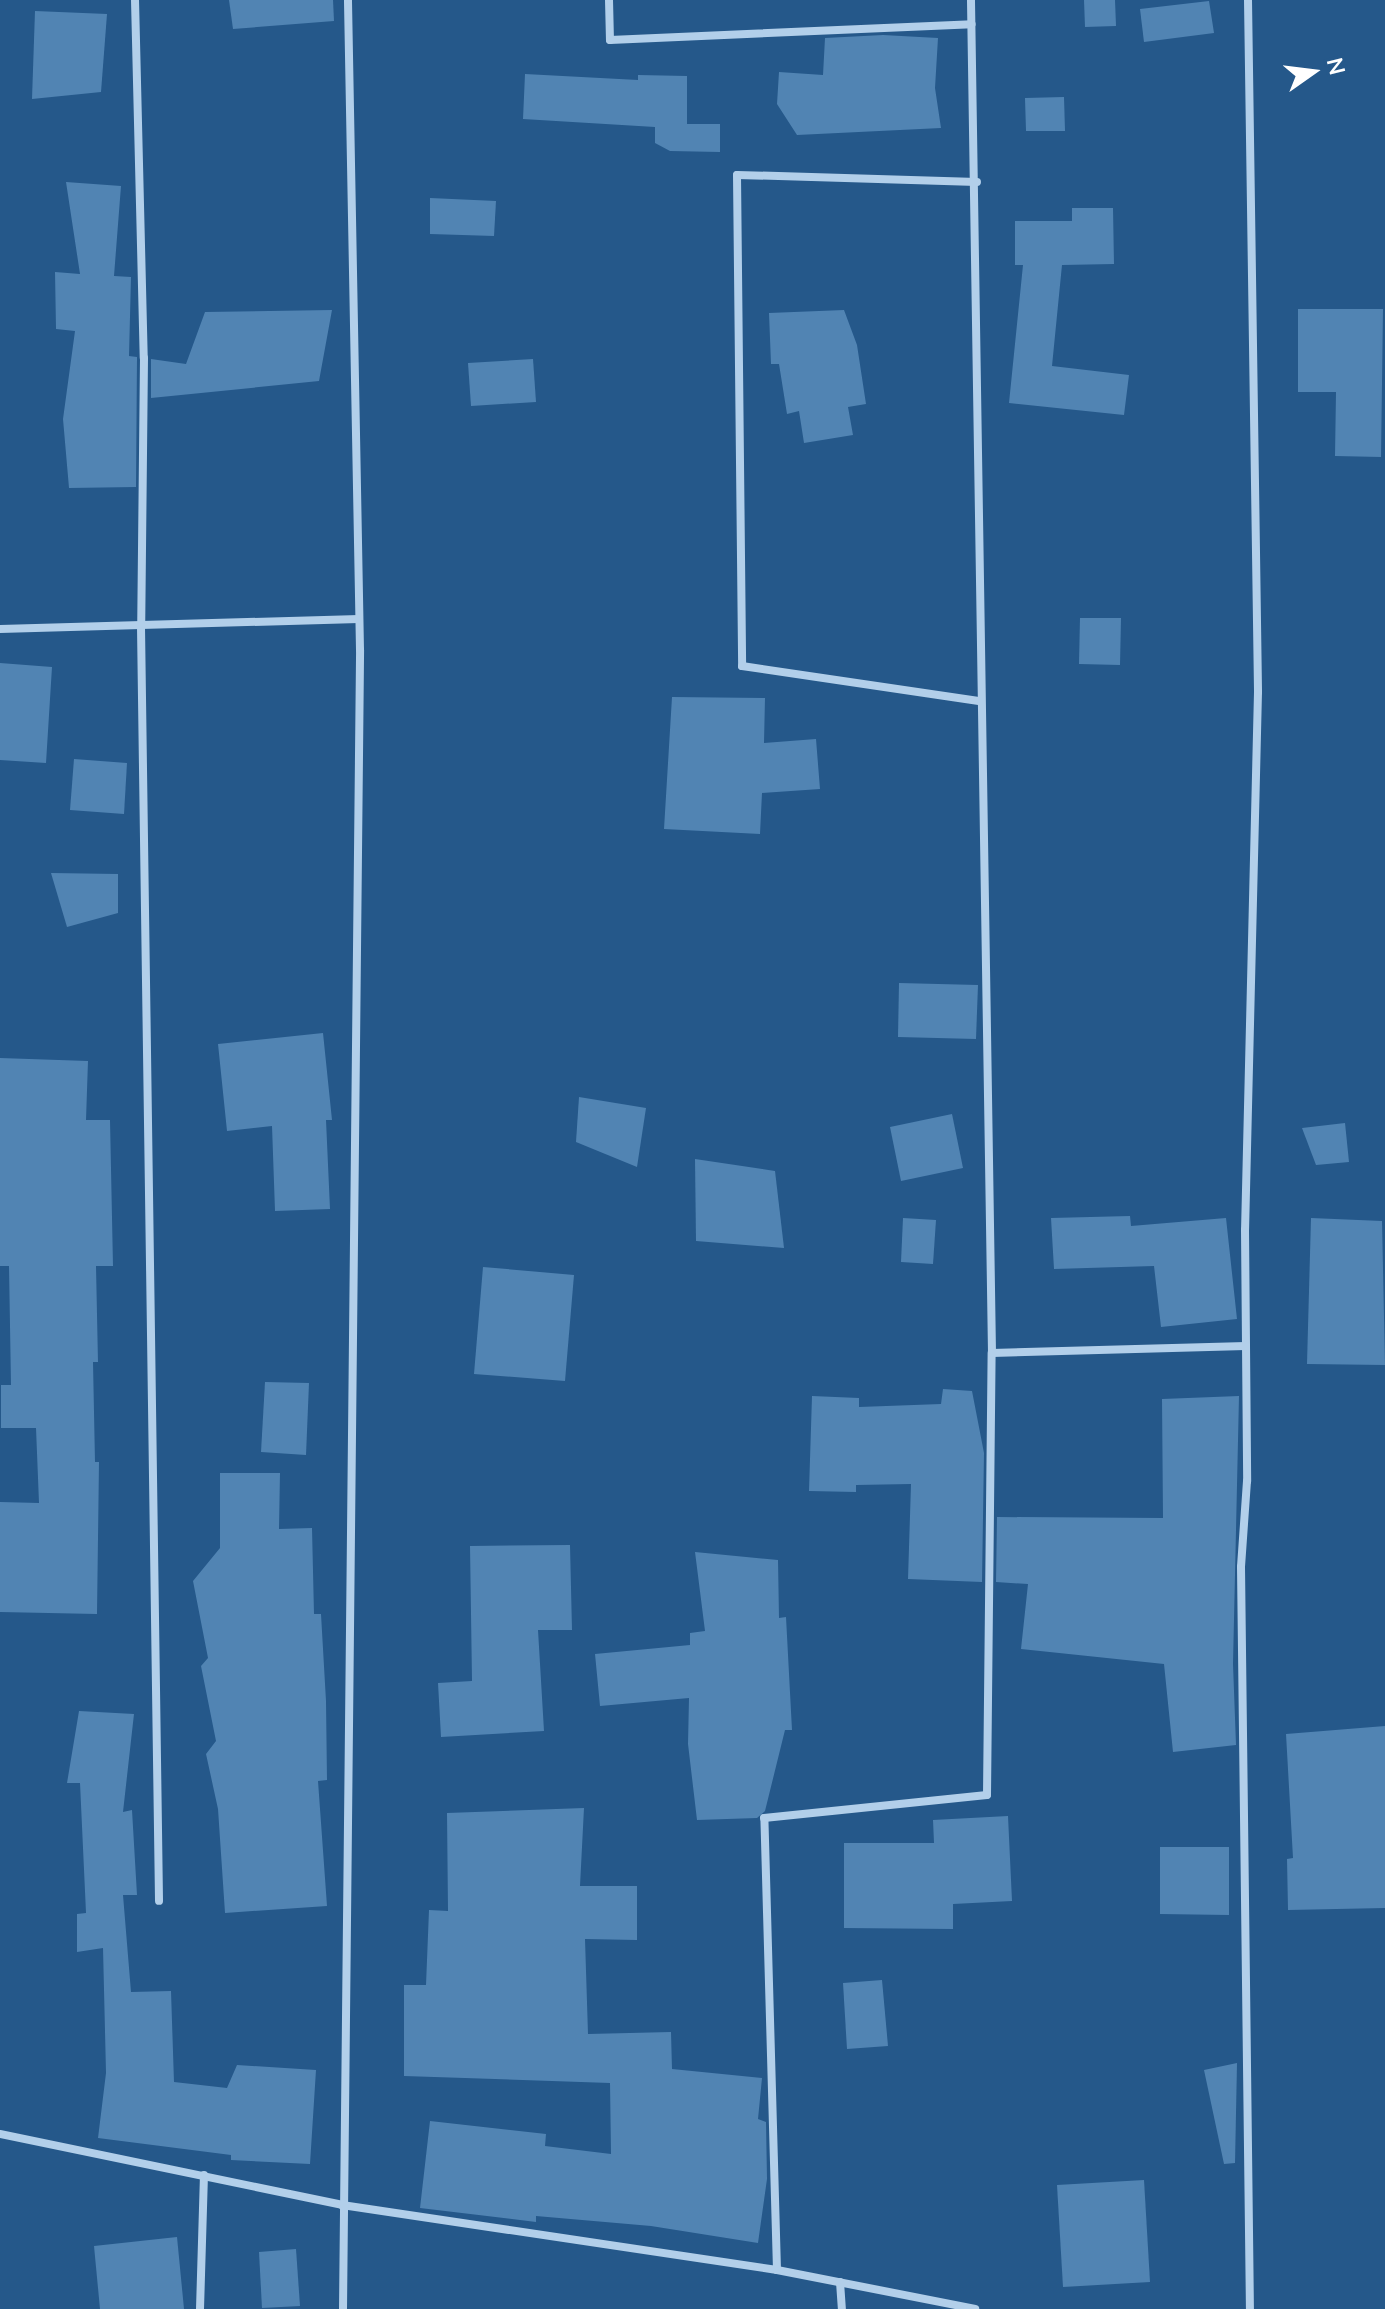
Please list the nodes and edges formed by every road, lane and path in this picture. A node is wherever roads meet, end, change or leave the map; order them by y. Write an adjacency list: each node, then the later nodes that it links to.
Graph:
1 (135, 0): 9 (street)
2 (348, 0): 8 (street)
3 (609, 0): 6 (street)
4 (971, 0): 6 (street)
5 (1248, 0): 12 (street)
6 (972, 24): 7 (street)
7 (977, 182): 11 (street); 11 (street)
8 (359, 619): 9 (street); 17 (street)
9 (141, 627): 10 (street); 14 (street)
10 (0, 629)
11 (980, 701): 13 (street)
12 (1246, 1346): 13 (street); 24 (street)
13 (992, 1353): 18 (street)
14 (159, 1901)
15 (0, 2134): 16 (street)
16 (204, 2175): 17 (street); 20 (street)
17 (342, 2205): 18 (street); 21 (street)
18 (777, 2270): 19 (street)
19 (840, 2282): 22 (street); 23 (street)
20 (200, 2309)
21 (343, 2309)
22 (842, 2309)
23 (975, 2309)
24 (1250, 2309)

